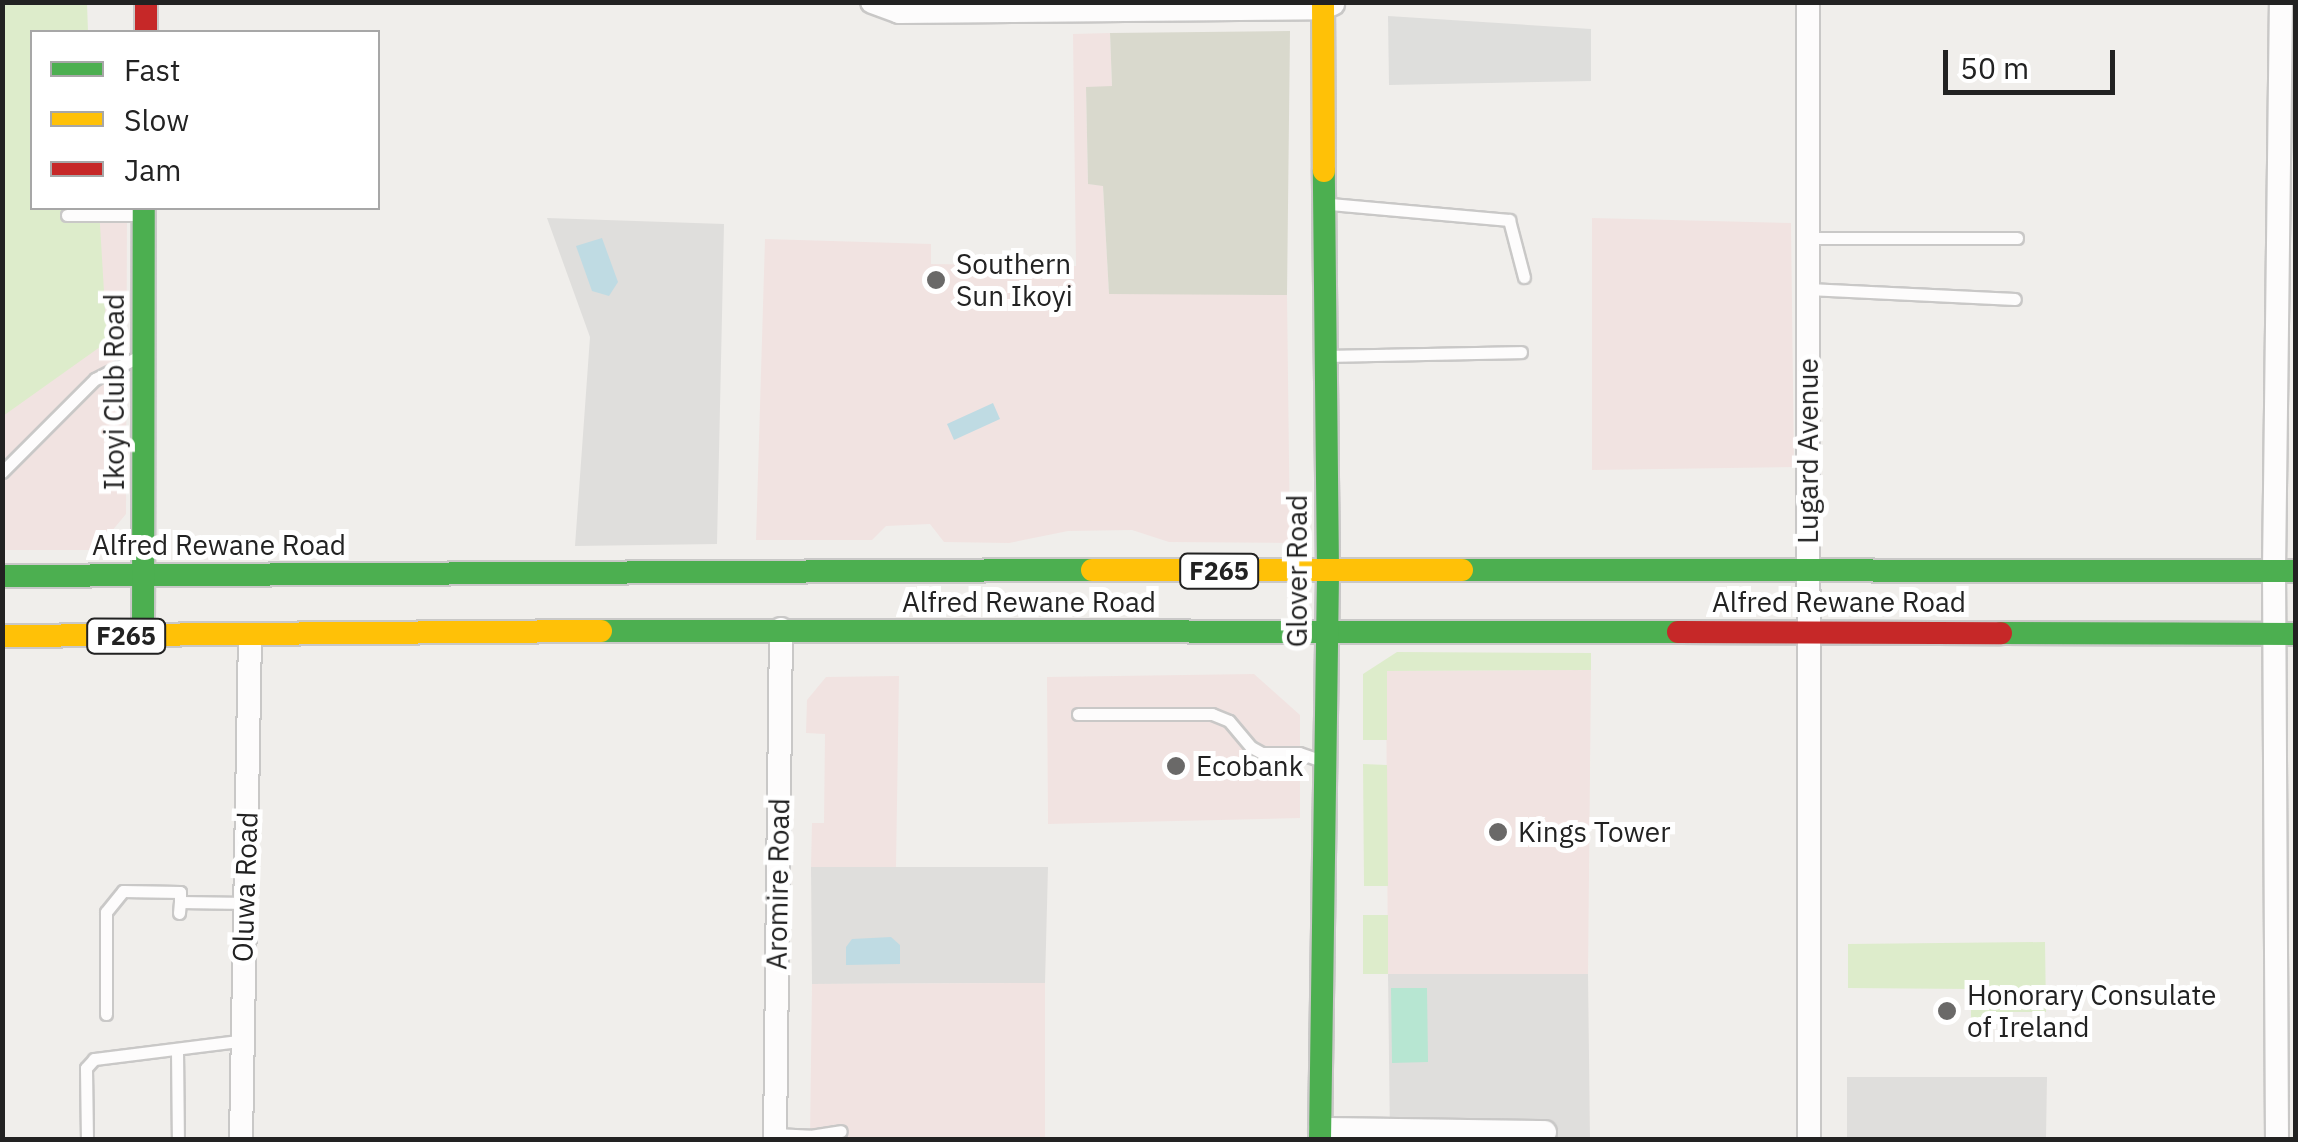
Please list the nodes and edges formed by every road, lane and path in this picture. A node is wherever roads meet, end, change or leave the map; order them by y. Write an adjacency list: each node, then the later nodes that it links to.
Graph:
1 (146, 2): 6 (main road)
2 (872, 2): 5 (street)
3 (1808, 2): 10 (street, Lugard Avenue)
4 (2281, 2): 21 (street)
5 (1328, 4): 7 (main road, Glover Road)
6 (146, 30)
7 (1326, 203): 12 (lane); 17 (main road, Glover Road)
8 (144, 211): 9 (lane); 16 (main road, Ikoyi Club Road)
9 (67, 215)
10 (1808, 238): 11 (lane); 13 (street, Lugard Avenue)
11 (2017, 238)
12 (1524, 277)
13 (1808, 288): 14 (lane); 19 (street, Lugard Avenue)
14 (2015, 299)
15 (1521, 352): 17 (lane)
16 (144, 354): 18 (lane); 25 (main road, Ikoyi Club Road)
17 (1326, 356): 23 (main road, Glover Road)
18 (2, 472)
19 (1808, 569): 21 (main road, Alfred Rewane Road / F265); 23 (main road, Alfred Rewane Road / F265); 30 (street, Lugard Avenue)
20 (907, 570): 22 (main road, Alfred Rewane Road / F265); 23 (main road, Alfred Rewane Road / F265); 28 (main road)
21 (2284, 571): 31 (street)
22 (700, 572): 25 (main road, Alfred Rewane Road / F265); 27 (main road)
23 (1328, 572): 29 (main road, Glover Road)
24 (2, 576): 25 (main road, Alfred Rewane Road / F265)
25 (143, 576): 34 (main road, Ikoyi Club Road)
26 (781, 629): 27 (main road, Alfred Rewane Road / F265); 28 (main road, Alfred Rewane Road / F265); 44 (street, Aromire Road)
27 (688, 632): 32 (main road, Alfred Rewane Road / F265)
28 (891, 632): 29 (main road, Alfred Rewane Road / F265)
29 (1327, 632): 30 (main road, Alfred Rewane Road / F265); 36 (main road, Glover Road)
30 (1810, 632): 31 (main road, Alfred Rewane Road / F265); 48 (street, Lugard Avenue)
31 (2285, 634): 49 (street)
32 (250, 635): 34 (main road, Alfred Rewane Road / F265); 37 (street, Oluwa Road)
33 (2, 636): 34 (main road, Alfred Rewane Road / F265)
34 (143, 636)
35 (1078, 714): 36 (lane)
36 (1324, 761): 43 (main road, Glover Road)
37 (247, 904): 38 (lane); 39 (street, Oluwa Road)
38 (106, 1014)
39 (239, 1041): 40 (lane); 47 (street, Oluwa Road)
40 (177, 1050): 45 (lane); 46 (lane)
41 (841, 1130): 44 (lane)
42 (1545, 1132): 43 (street)
43 (1320, 1134)
44 (775, 1137)
45 (87, 1140)
46 (178, 1140)
47 (241, 1140)
48 (1809, 1140)
49 (2276, 1140)

